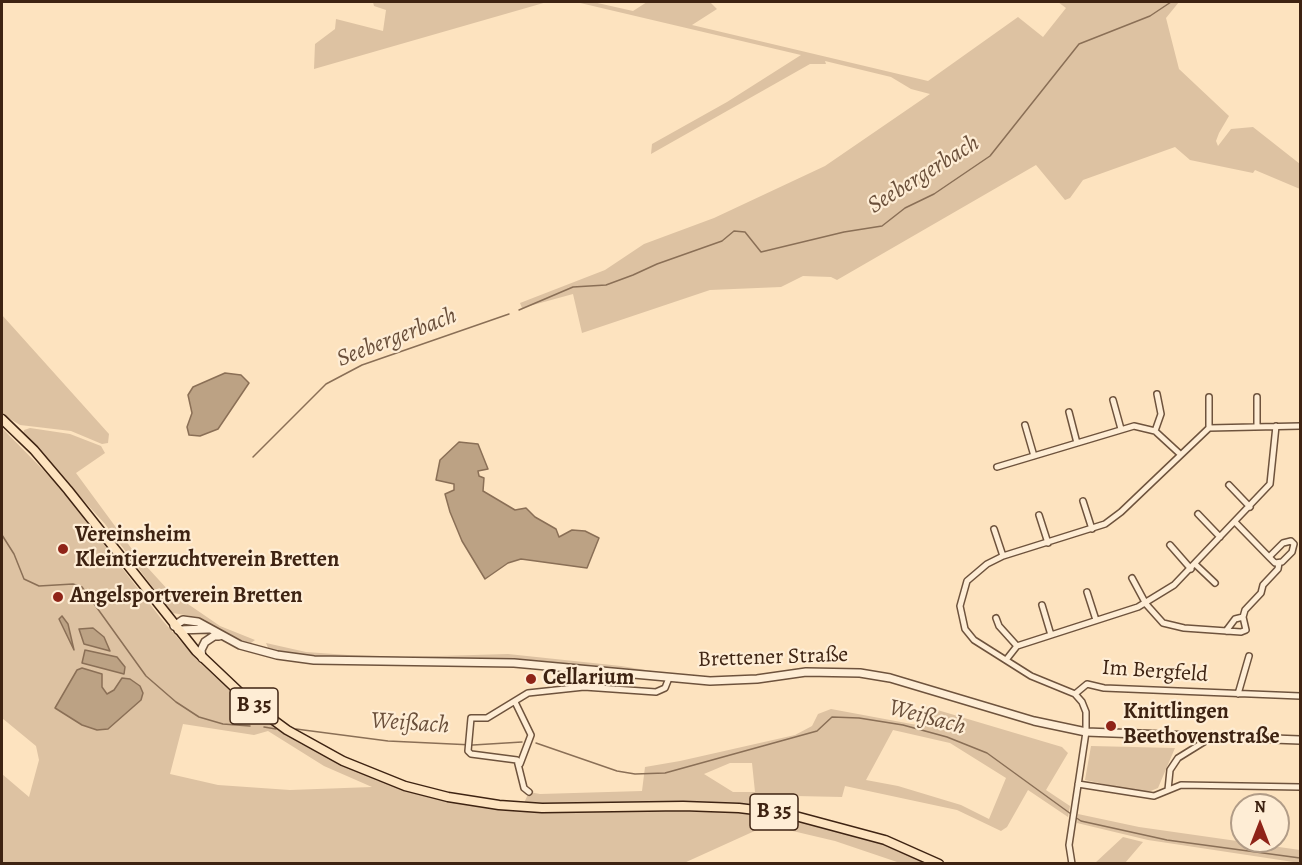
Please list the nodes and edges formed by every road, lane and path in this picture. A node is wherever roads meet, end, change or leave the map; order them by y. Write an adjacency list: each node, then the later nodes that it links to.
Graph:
1 (1157, 394): 13 (street)
2 (1209, 397): 11 (street)
3 (1257, 397): 8 (street)
4 (1113, 400): 12 (street)
5 (1069, 412): 14 (street)
6 (2, 420): 41 (main road, B 35)
7 (1025, 425): 16 (street)
8 (1257, 426): 9 (street); 11 (street)
9 (1276, 426): 10 (street); 20 (street)
10 (1300, 426)
11 (1209, 428): 15 (street)
12 (1121, 429): 13 (street); 14 (street)
13 (1155, 431): 15 (street)
14 (1077, 443): 16 (street)
15 (1180, 454): 25 (street)
16 (1034, 456): 17 (street)
17 (997, 467)
18 (1228, 485): 20 (street)
19 (1083, 501): 25 (street)
20 (1250, 507): 23 (street)
21 (1198, 514): 26 (street)
22 (1039, 515): 27 (street)
23 (1235, 522): 26 (street); 30 (street)
24 (994, 529): 29 (street)
25 (1092, 530): 27 (street)
26 (1220, 537): 32 (street)
27 (1047, 543): 29 (street)
28 (1170, 545): 32 (street)
29 (1003, 556): 48 (street)
30 (1269, 557): 31 (street); 31 (street)
31 (1279, 563): 38 (street)
32 (1193, 566): 34 (street); 36 (street)
33 (1132, 578): 36 (street)
34 (1215, 583)
35 (1087, 592): 40 (street)
36 (1146, 604): 40 (street); 42 (street)
37 (1042, 605): 43 (street)
38 (1244, 617): 42 (street); 42 (street)
39 (996, 618): 45 (street)
40 (1096, 620): 43 (street)
41 (176, 628): 44 (street, Brettener Straße); 47 (main road, B 35)
42 (1226, 631)
43 (1051, 635): 45 (street)
44 (220, 636): 47 (street); 49 (street, Brettener Straße)
45 (1017, 646): 48 (street)
46 (1249, 656): 51 (street, Im Bergfeld)
47 (202, 658): 62 (main road, B 35)
48 (1006, 660): 50 (street)
49 (669, 678): 53 (street); 54 (street, Brettener Straße)
50 (1075, 694): 51 (street, Im Bergfeld); 54 (street)
51 (1238, 694): 52 (street, Im Bergfeld)
52 (1300, 696)
53 (514, 702): 57 (street); 57 (street)
54 (1086, 732): 55 (street, Brettener Straße); 58 (street)
55 (1207, 736): 56 (street, Brettener Straße); 60 (street)
56 (1300, 740)
57 (520, 764): 61 (street)
58 (1078, 784): 60 (street); 63 (street)
59 (1300, 786): 60 (street)
60 (1168, 790)
61 (529, 792)
62 (939, 864)
63 (1072, 864)

